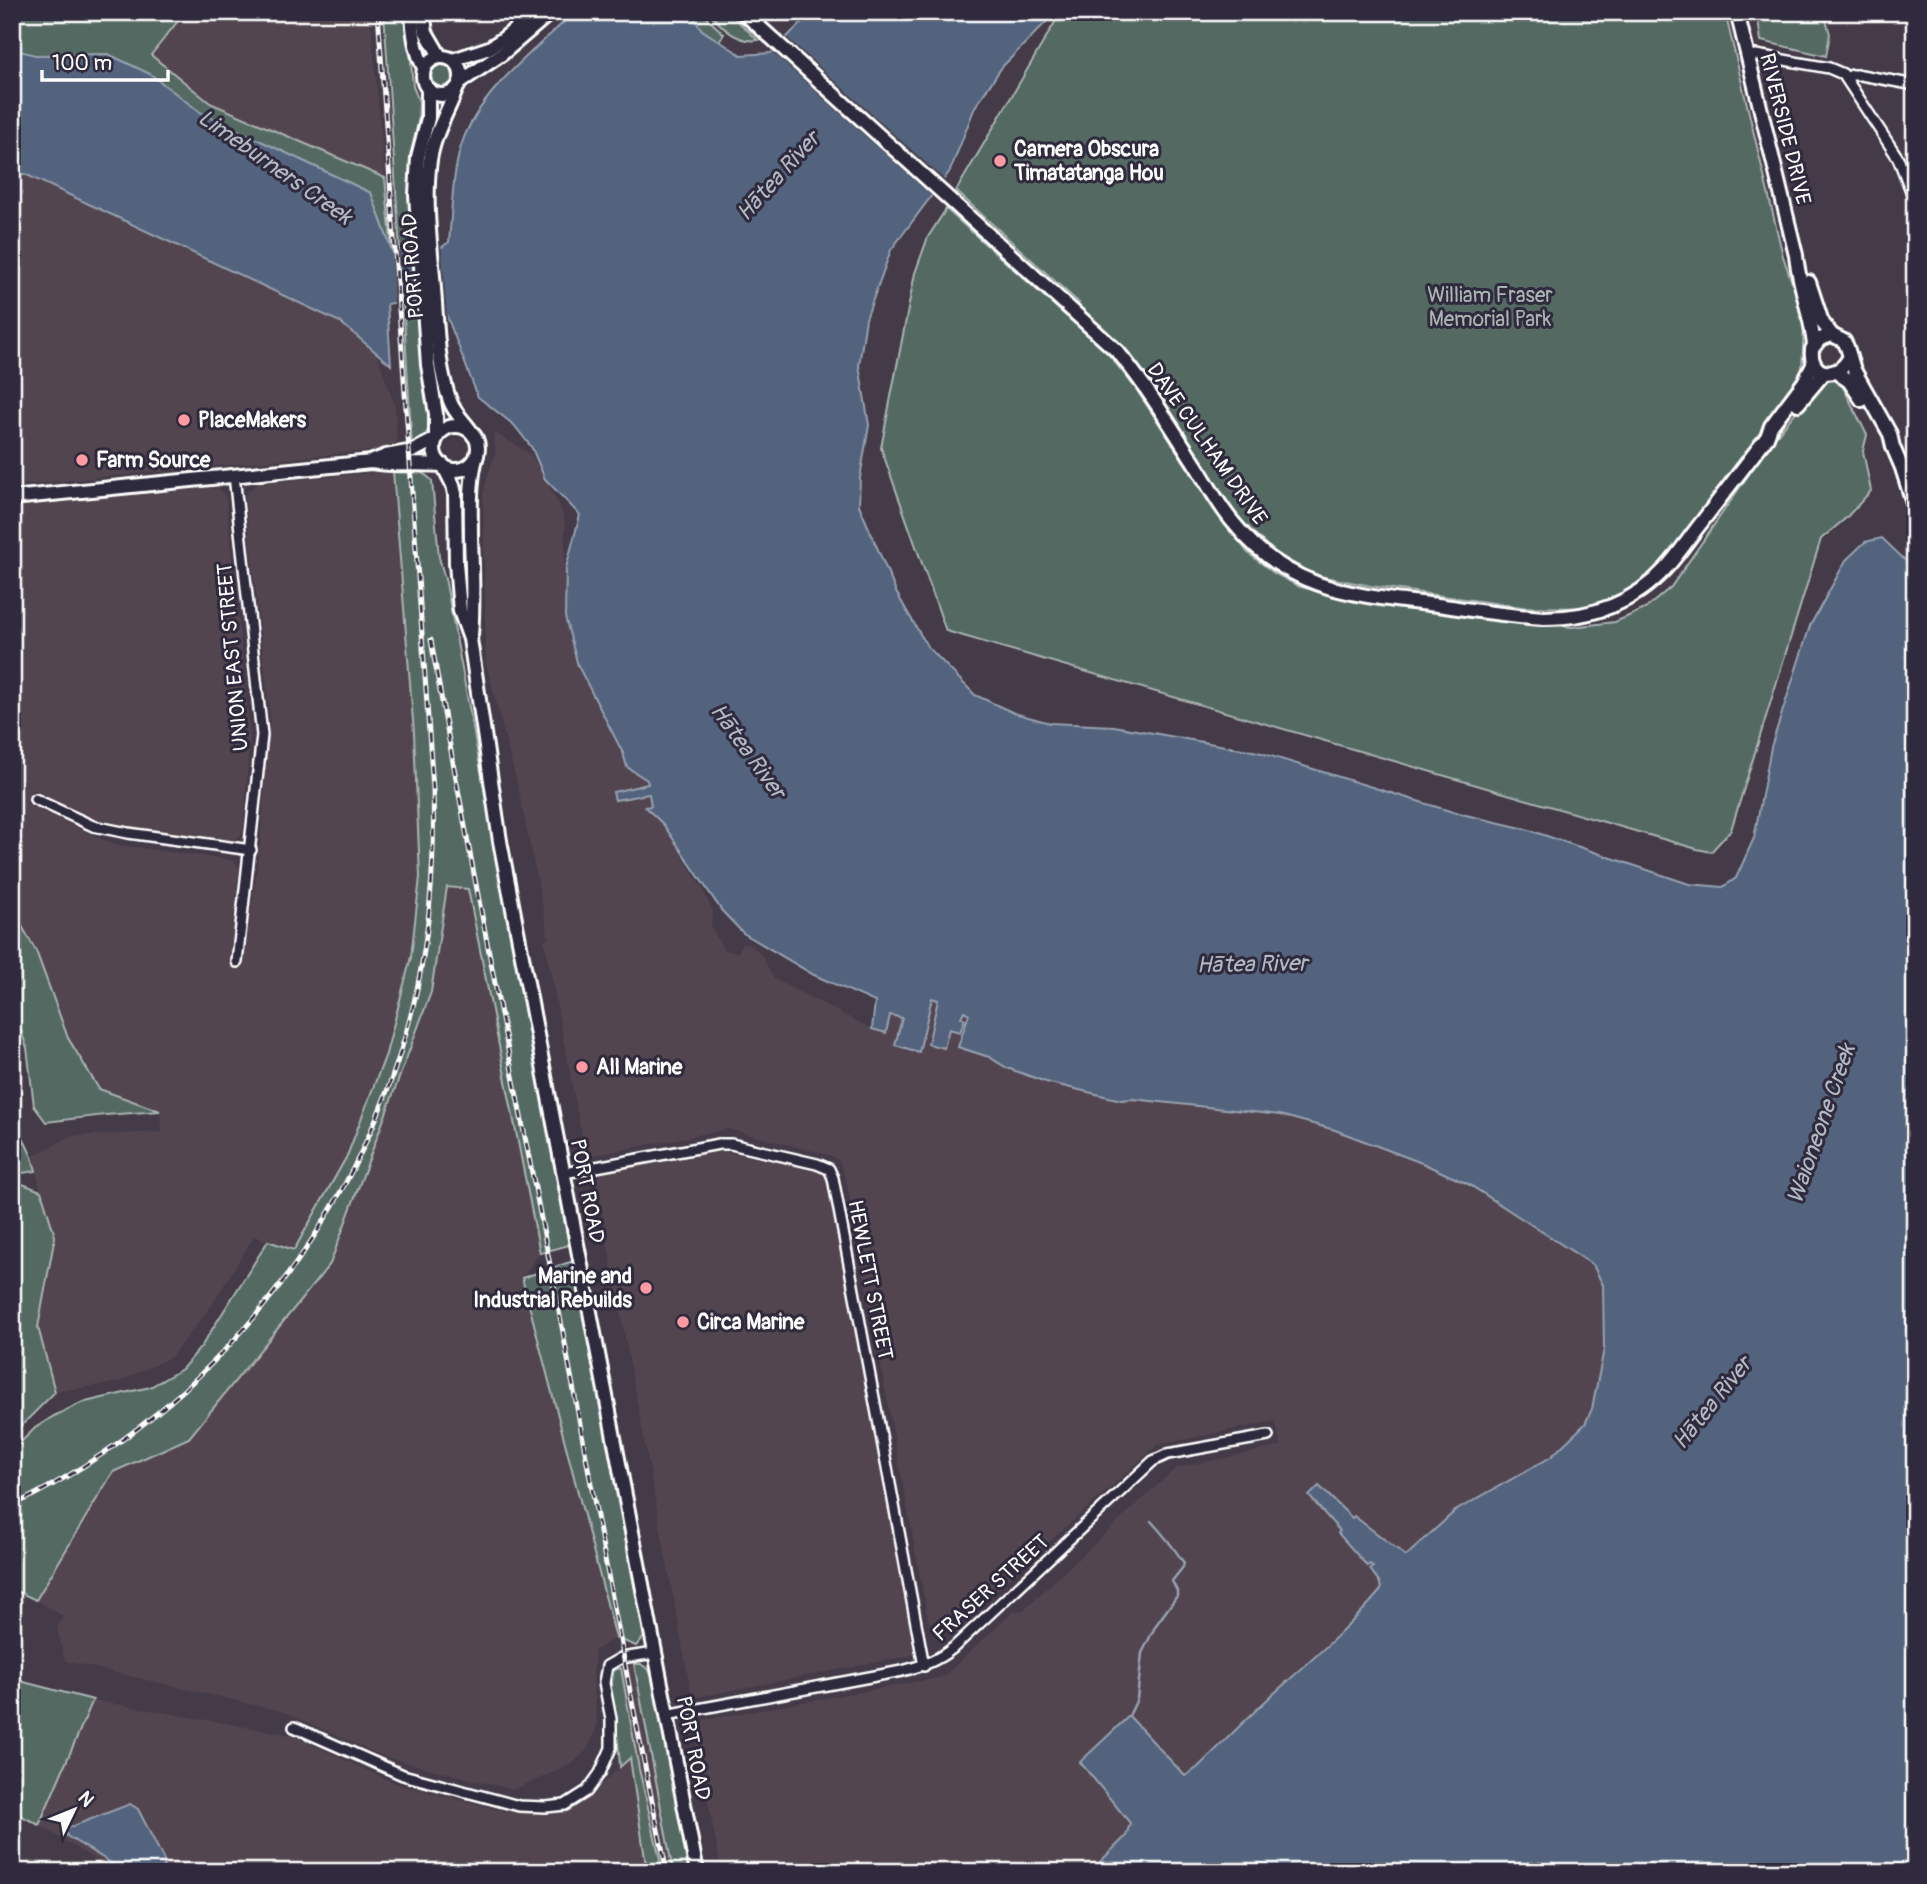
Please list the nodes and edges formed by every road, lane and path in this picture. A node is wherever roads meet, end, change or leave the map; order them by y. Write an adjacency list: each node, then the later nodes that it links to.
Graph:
1 (412, 12): 9 (main road)
2 (423, 12): 8 (main road)
3 (536, 12): 8 (main road)
4 (551, 12): 12 (main road)
5 (743, 12): 24 (main road, DAVE CULHAM DRIVE)
6 (1737, 12): 7 (main road, RIVERSIDE DRIVE)
7 (1749, 56): 10 (street); 16 (main road, RIVERSIDE DRIVE)
8 (447, 58): 9 (main road); 12 (main road)
9 (424, 68): 13 (main road)
10 (1846, 78): 11 (street); 14 (street)
11 (1915, 85)
12 (458, 86): 13 (main road); 15 (main road, PORT ROAD)
13 (428, 89): 15 (main road, PORT ROAD)
14 (1915, 201)
15 (423, 220): 17 (main road, PORT ROAD)
16 (1796, 255): 18 (main road, RIVERSIDE DRIVE); 19 (main road, RIVERSIDE DRIVE)
17 (432, 333): 23 (main road, PORT ROAD); 25 (main road, PORT ROAD)
18 (1832, 335): 19 (main road); 20 (main road)
19 (1814, 345): 21 (main road)
20 (1849, 358): 22 (main road); 26 (main road)
21 (1814, 363): 22 (main road); 24 (main road, DAVE CULHAM DRIVE)
22 (1830, 372): 24 (main road, DAVE CULHAM DRIVE); 26 (main road)
23 (474, 436): 25 (main road); 27 (main road, PORT ROAD)
24 (1767, 437)
25 (436, 439): 28 (main road); 29 (main road, PORT ROAD)
26 (1893, 447): 32 (main road)
27 (477, 455): 29 (main road); 33 (main road, PORT ROAD)
28 (370, 463): 29 (main road); 30 (main road)
29 (443, 465): 33 (main road, PORT ROAD)
30 (234, 475): 31 (main road); 35 (street, UNION EAST STREET)
31 (12, 498)
32 (1915, 509)
33 (470, 639): 37 (main road, PORT ROAD)
34 (36, 799): 35 (street)
35 (251, 849): 36 (street, UNION EAST STREET)
36 (237, 962)
37 (564, 1173): 39 (main road, PORT ROAD); 40 (street, HEWLETT STREET)
38 (1268, 1436): 40 (street, FRASER STREET)
39 (656, 1653): 41 (main road, PORT ROAD); 42 (street)
40 (924, 1666): 41 (street, FRASER STREET)
41 (666, 1714): 43 (main road, PORT ROAD)
42 (294, 1727)
43 (697, 1872)

